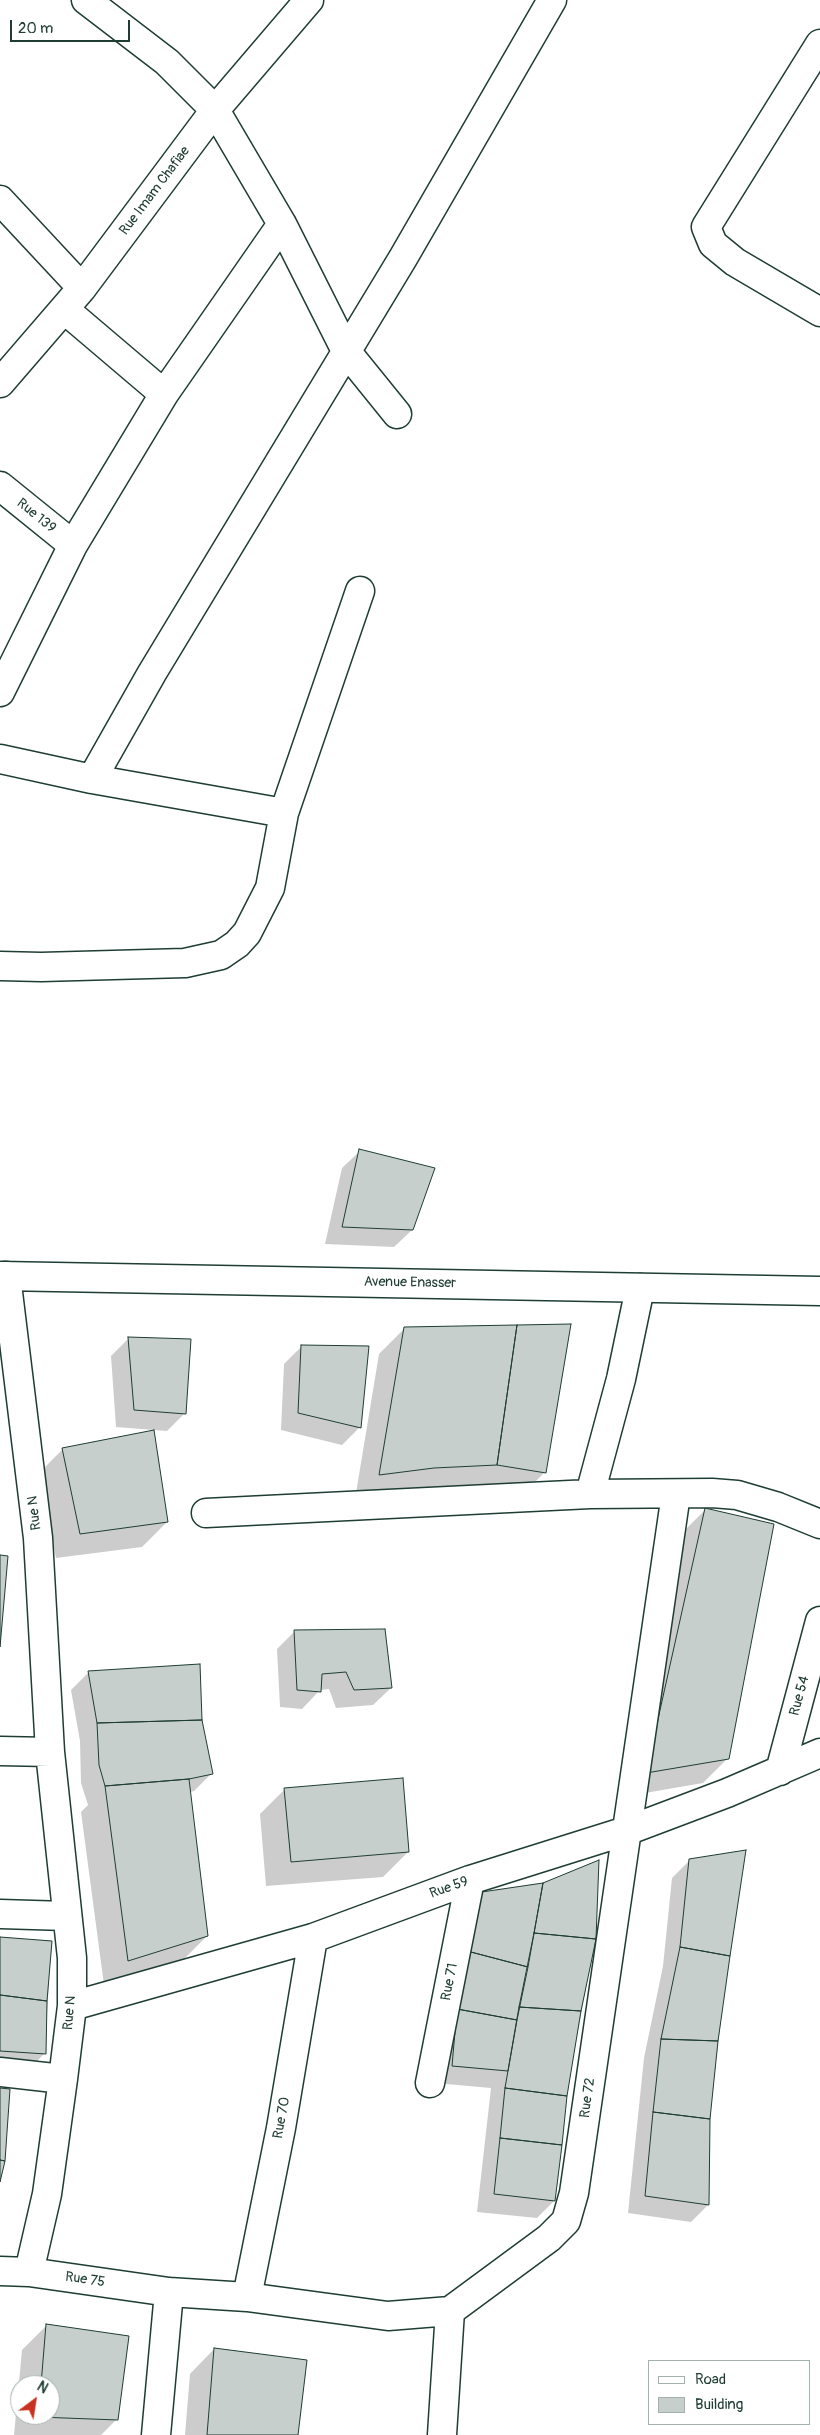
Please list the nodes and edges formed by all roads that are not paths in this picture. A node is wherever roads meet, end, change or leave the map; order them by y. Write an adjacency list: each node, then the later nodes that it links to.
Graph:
1 (86, 0): 5 (street)
2 (309, 0): 5 (street, Rue Imam Chafiae)
3 (552, 0): 11 (street)
4 (820, 44): 10 (street)
5 (215, 110): 7 (street); 8 (street, Rue Imam Chafiae)
6 (0, 200): 8 (street)
7 (282, 224): 11 (street); 13 (street)
8 (82, 288): 9 (street, Rue Imam Chafiae)
9 (64, 309): 12 (street, Rue Imam Chafiae); 13 (street)
10 (820, 312)
11 (346, 351): 14 (street); 20 (street)
12 (0, 383)
13 (164, 394): 16 (street)
14 (397, 414)
15 (0, 486): 16 (street, Rue 139)
16 (73, 545): 18 (street)
17 (360, 591): 21 (street)
18 (0, 692)
19 (0, 759): 20 (street)
20 (92, 778): 21 (street)
21 (284, 812): 22 (street)
22 (0, 966)
23 (3, 1276): 24 (street, Avenue Enasser); 32 (street, Rue N)
24 (640, 1288): 25 (street, Avenue Enasser); 26 (street)
25 (820, 1291)
26 (590, 1494): 27 (street); 28 (street)
27 (676, 1494): 29 (street); 35 (street, Rue 72)
28 (206, 1513)
29 (820, 1524)
30 (820, 1621): 34 (street, Rue 54)
31 (0, 1751): 32 (street)
32 (50, 1752): 38 (street, Rue N)
33 (820, 1753): 34 (street, Rue 59)
34 (780, 1771): 35 (street, Rue 59)
35 (629, 1830): 36 (street, Rue 59); 48 (street, Rue 72)
36 (470, 1880): 39 (street, Rue 59); 43 (street, Rue 71)
37 (0, 1914): 38 (street)
38 (66, 1916): 40 (street, Rue N)
39 (313, 1938): 40 (street, Rue 59); 47 (street, Rue 70)
40 (72, 2006): 42 (street, Rue N)
41 (0, 2072): 42 (street)
42 (63, 2079): 45 (street, Rue N)
43 (430, 2083)
44 (0, 2271): 45 (street, Rue 75)
45 (29, 2272): 46 (street, Rue 75)
46 (169, 2292): 47 (street, Rue 75); 49 (street)
47 (247, 2297): 48 (street, Rue 75)
48 (450, 2311): 50 (street)
49 (156, 2435)
50 (442, 2435)

